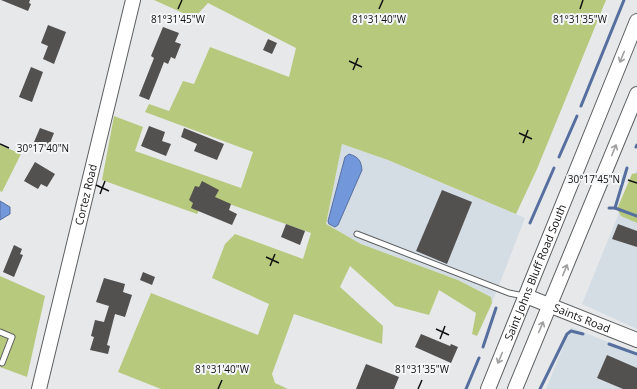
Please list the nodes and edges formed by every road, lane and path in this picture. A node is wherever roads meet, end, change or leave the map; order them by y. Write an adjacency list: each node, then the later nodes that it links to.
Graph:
1 (133, 0): 10 (main road, Cortez Road)
2 (637, 21): 5 (main road, Saint Johns Bluff Road South, one-way to 5)
3 (637, 94): 6 (main road, one-way to 3)
4 (357, 234): 5 (lane)
5 (526, 296): 6 (main road, Saints Road); 11 (main road, Saint Johns Bluff Road South, one-way to 11)
6 (550, 306): 8 (main road, Saints Road); 12 (main road, one-way to 6)
7 (0, 332): 9 (lane)
8 (637, 340)
9 (2, 363)
10 (39, 389)
11 (488, 389)
12 (515, 389)

